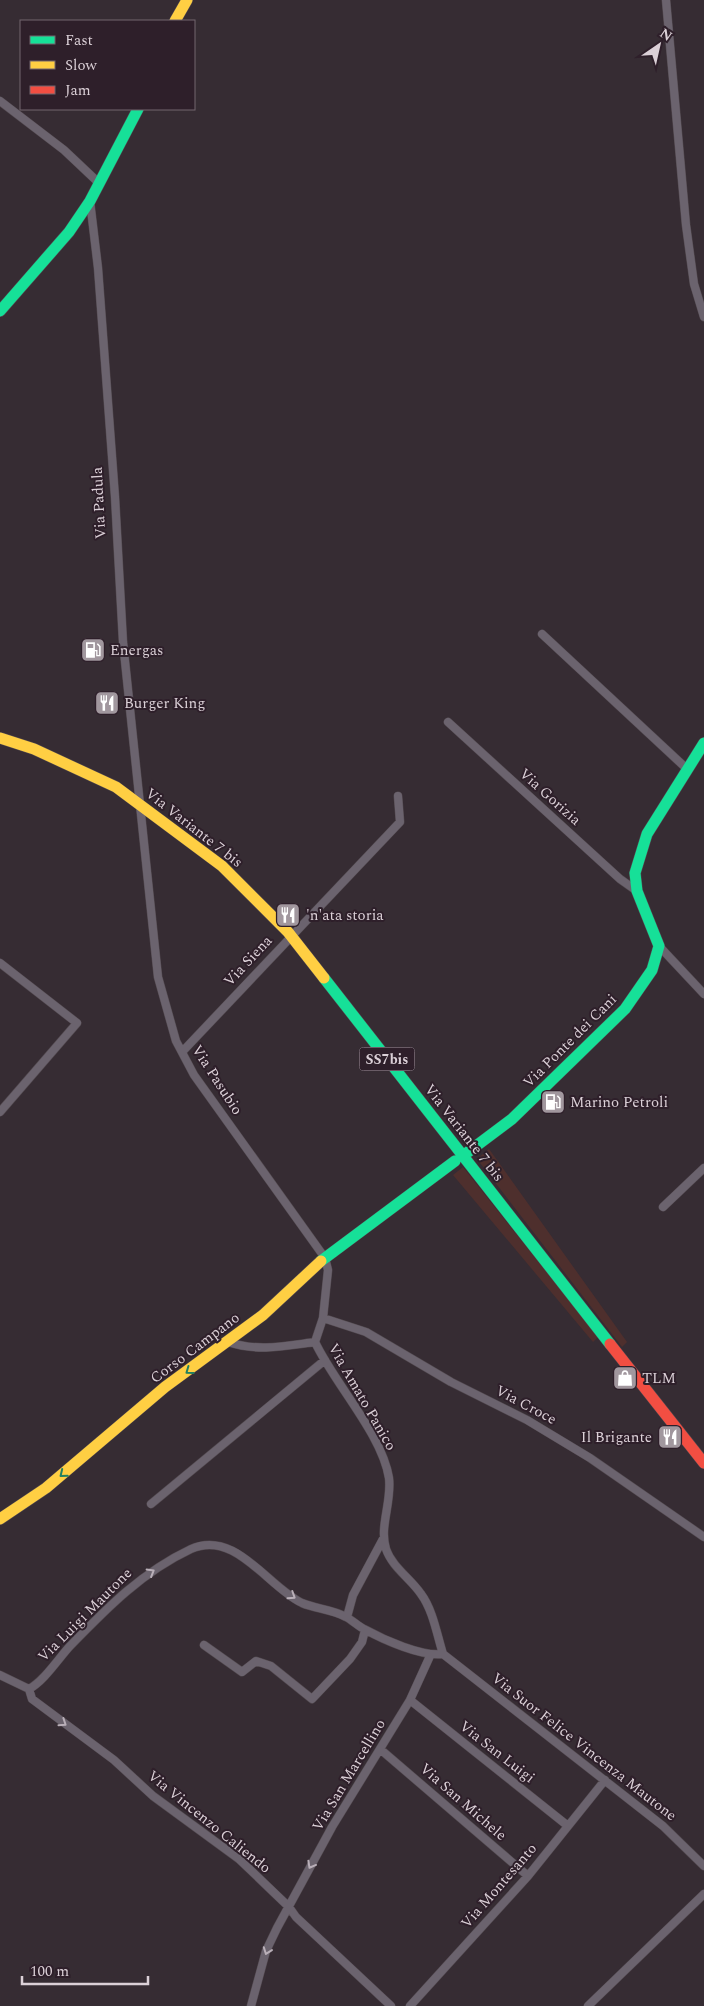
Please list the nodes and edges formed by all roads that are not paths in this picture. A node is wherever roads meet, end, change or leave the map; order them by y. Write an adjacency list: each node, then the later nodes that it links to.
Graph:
1 (187, 0): 3 (main road)
2 (666, 0): 9 (street)
3 (176, 20)
4 (0, 101): 6 (street)
5 (137, 110): 6 (main road)
6 (100, 184): 7 (main road)
7 (90, 201): 8 (main road); 16 (street, Via Padula)
8 (0, 311)
9 (704, 317)
10 (542, 634): 14 (street)
11 (448, 722): 17 (street, Via Gorizia)
12 (0, 738): 16 (main road, Via Variante 7 bis / SS7bis)
13 (704, 742): 14 (main road)
14 (686, 768): 17 (main road)
15 (398, 796): 18 (street, Via Siena)
16 (138, 803): 18 (main road, Via Variante 7 bis / SS7bis); 22 (street, Via Pasubio)
17 (637, 891): 19 (main road)
18 (290, 936): 22 (street, Via Siena); 33 (main road, Via Variante 7 bis / SS7bis)
19 (659, 946): 21 (street); 24 (main road, Via Ponte dei Cani)
20 (0, 963): 23 (street)
21 (704, 994)
22 (182, 1052): 28 (street, Via Pasubio)
23 (0, 1112)
24 (468, 1152)
25 (455, 1161): 28 (main road, Corso Campano)
26 (704, 1168): 27 (street)
27 (663, 1207)
28 (325, 1258): 29 (street, Via Amato Panico); 30 (main road, Corso Campano)
29 (323, 1318): 31 (street, Via Amato Panico); 36 (street, Via Croce)
30 (228, 1342): 31 (street); 35 (main road, Corso Campano, one-way to 35)
31 (315, 1342): 32 (street, Via Amato Panico)
32 (325, 1360): 34 (street); 37 (street, Via Amato Panico)
33 (704, 1463)
34 (151, 1504)
35 (0, 1519)
36 (704, 1538)
37 (383, 1539): 38 (street, Via Amato Panico); 41 (street)
38 (347, 1617): 39 (street, Via Luigi Mautone); 44 (street, Via Luigi Mautone, one-way to 38)
39 (365, 1630): 40 (street); 42 (street, Via Luigi Mautone)
40 (204, 1645)
41 (443, 1654): 42 (street); 47 (street, Via Suor Felice Vincenza Mautone)
42 (430, 1656): 45 (street, Via San Marcellino)
43 (0, 1675): 44 (street, Via Vincenzo Caliendo)
44 (29, 1690): 52 (street, Via Vincenzo Caliendo, one-way to 52)
45 (410, 1700): 46 (street, Via San Marcellino); 48 (street, Via San Luigi)
46 (380, 1749): 50 (street, Via San Michele); 52 (street, Via San Marcellino, one-way to 52)
47 (605, 1780): 48 (street, Via Montesanto); 49 (street, Via Suor Felice Vincenza Mautone)
48 (568, 1826): 50 (street, Via Montesanto)
49 (704, 1866)
50 (528, 1876): 55 (street, Via Montesanto)
51 (704, 1894): 56 (street)
52 (288, 1907): 53 (street, Via San Marcellino, one-way to 53); 54 (street, Via Vincenzo Caliendo)
53 (251, 2006)
54 (391, 2006)
55 (410, 2006)
56 (588, 2006)

